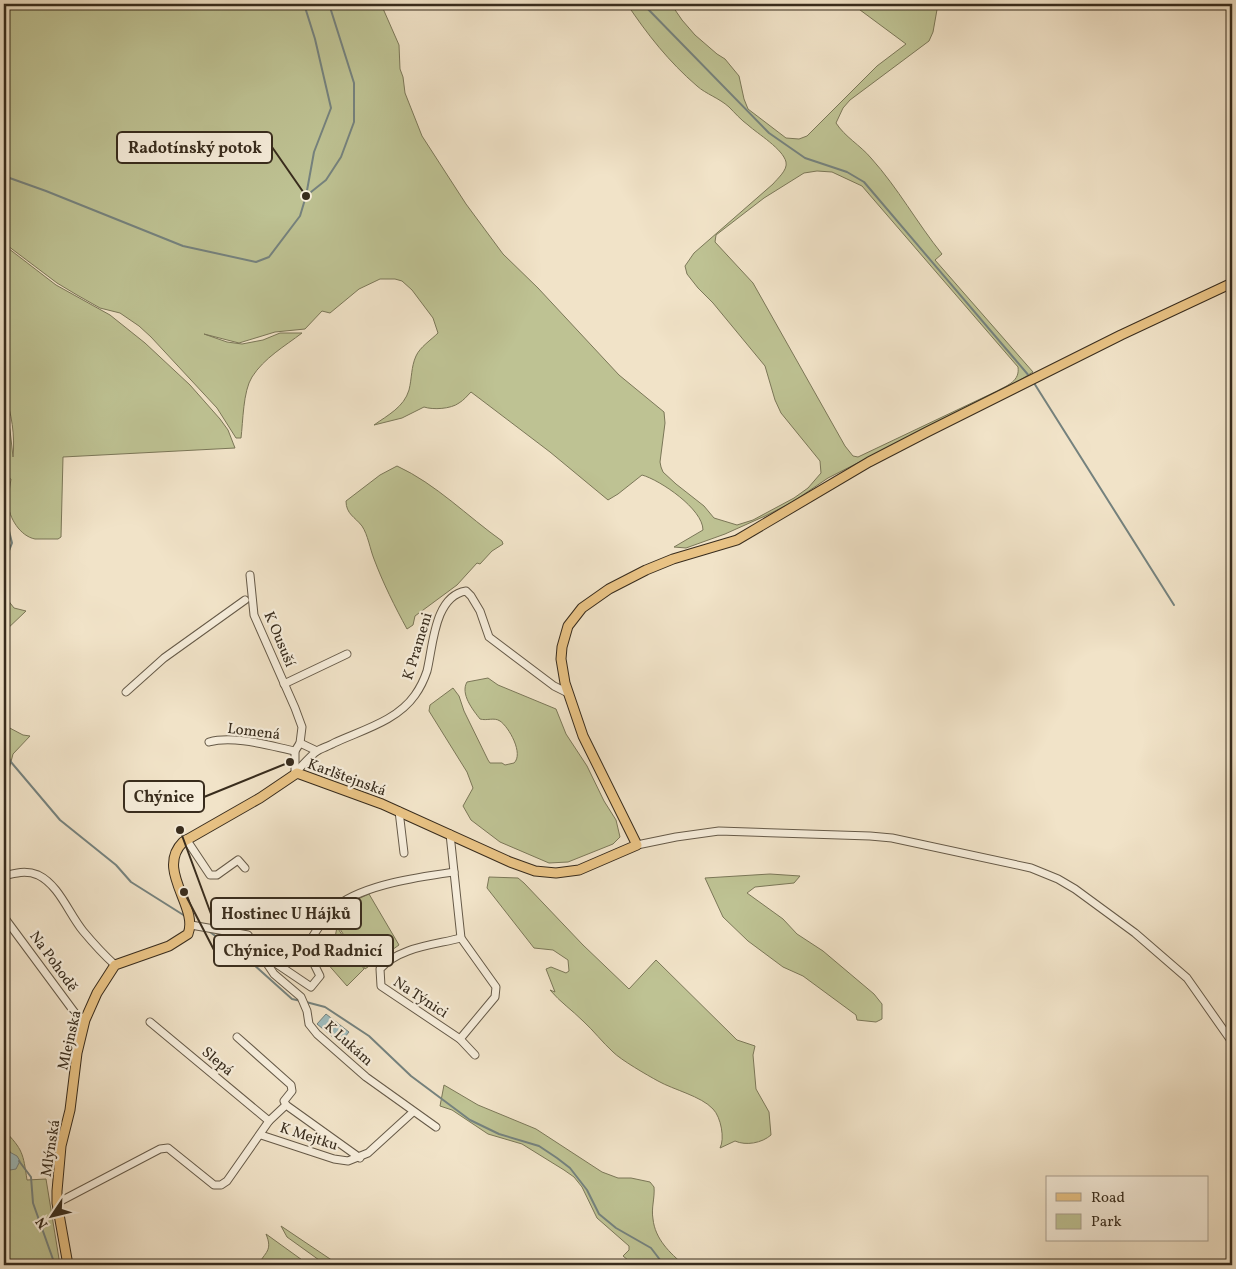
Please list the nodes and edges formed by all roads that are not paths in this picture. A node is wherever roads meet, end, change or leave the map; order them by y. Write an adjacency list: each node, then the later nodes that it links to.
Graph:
1 (1232, 283): 7 (main road)
2 (250, 575): 5 (street, K Ousuší)
3 (245, 600): 6 (street)
4 (347, 654): 5 (street, K Ousuší)
5 (284, 684): 9 (street, K Ousuší)
6 (126, 692)
7 (568, 693): 11 (street, K Prameni); 16 (main road)
8 (209, 742): 10 (street, Lomená)
9 (300, 743): 10 (street); 11 (street)
10 (295, 751): 12 (street)
11 (317, 751): 12 (street)
12 (295, 773): 13 (main road, Karlštejnská); 15 (main road, Karlštejnská)
13 (399, 811): 14 (main road, Karlštejnská); 17 (street)
14 (450, 834): 16 (main road, Karlštejnská); 19 (street)
15 (186, 839): 18 (street); 22 (main road)
16 (637, 845): 30 (street)
17 (404, 853)
18 (245, 868)
19 (454, 872): 23 (street); 24 (street)
20 (4, 876): 25 (street)
21 (4, 917): 26 (street, Na Pohodě)
22 (191, 925): 24 (street, K Lukám); 25 (main road)
23 (461, 938): 29 (street); 29 (street, Na Týnici)
24 (264, 959): 34 (street, K Lukám)
25 (115, 965): 26 (main road, Mlejnská)
26 (85, 1020): 32 (main road, Mlejnská)
27 (150, 1022): 35 (street, Slepá)
28 (237, 1037): 33 (street)
29 (460, 1039): 31 (street, Na Týnici)
30 (1232, 1042)
31 (475, 1055)
32 (72, 1097): 39 (main road, Mlýnská)
33 (286, 1105): 35 (street, K Mejtku); 38 (street, K Mejtku)
34 (413, 1112): 36 (street, K Lukám); 38 (street)
35 (269, 1121): 37 (street, K Mejtku)
36 (436, 1127)
37 (261, 1135): 38 (street, K Mejtku); 39 (street)
38 (360, 1158)
39 (58, 1203): 40 (main road, Mlýnská)
40 (68, 1265)

